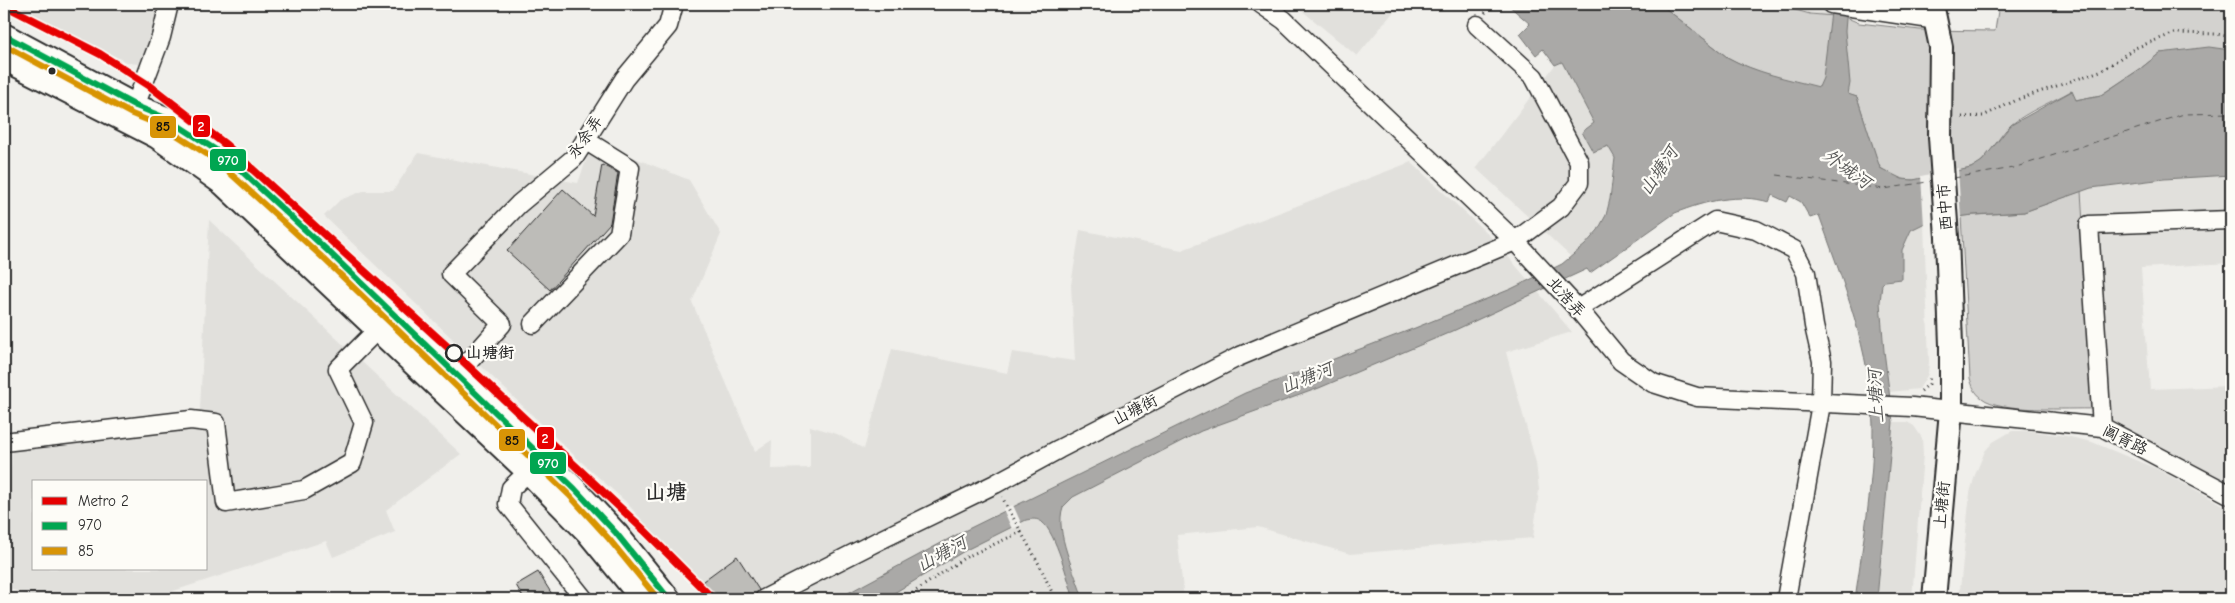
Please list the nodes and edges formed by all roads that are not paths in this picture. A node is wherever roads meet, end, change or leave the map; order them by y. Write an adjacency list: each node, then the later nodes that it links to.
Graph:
1 (169, 4): 9 (street)
2 (674, 4): 10 (street, 永余弄)
3 (1261, 4): 12 (street, 北浩弄)
4 (1831, 4): 5 (street)
5 (1934, 12): 18 (main road, 西中市)
6 (1477, 25): 12 (street, 山塘街)
7 (4, 35): 9 (main road)
8 (4, 58): 9 (main road)
9 (132, 113): 15 (main road); 16 (main road)
10 (585, 140): 14 (street); 16 (street, 永余弄)
11 (2231, 220): 19 (street)
12 (1515, 241): 13 (street, 北浩弄); 27 (street, 山塘街)
13 (1578, 309): 17 (street, 北浩弄); 17 (street)
14 (533, 324)
15 (378, 328): 20 (street); 21 (main road)
16 (457, 375): 23 (main road)
17 (1821, 404): 18 (street, 北浩弄); 28 (street)
18 (1950, 411): 19 (street, 阊胥路); 29 (main road, 上塘街)
19 (2102, 427): 22 (street, 阊胥路)
20 (4, 442)
21 (528, 472): 23 (main road); 24 (street)
22 (2231, 495)
23 (596, 526): 25 (main road); 26 (main road)
24 (584, 599)
25 (642, 599)
26 (668, 599)
27 (764, 599)
28 (1786, 599)
29 (1934, 599)

